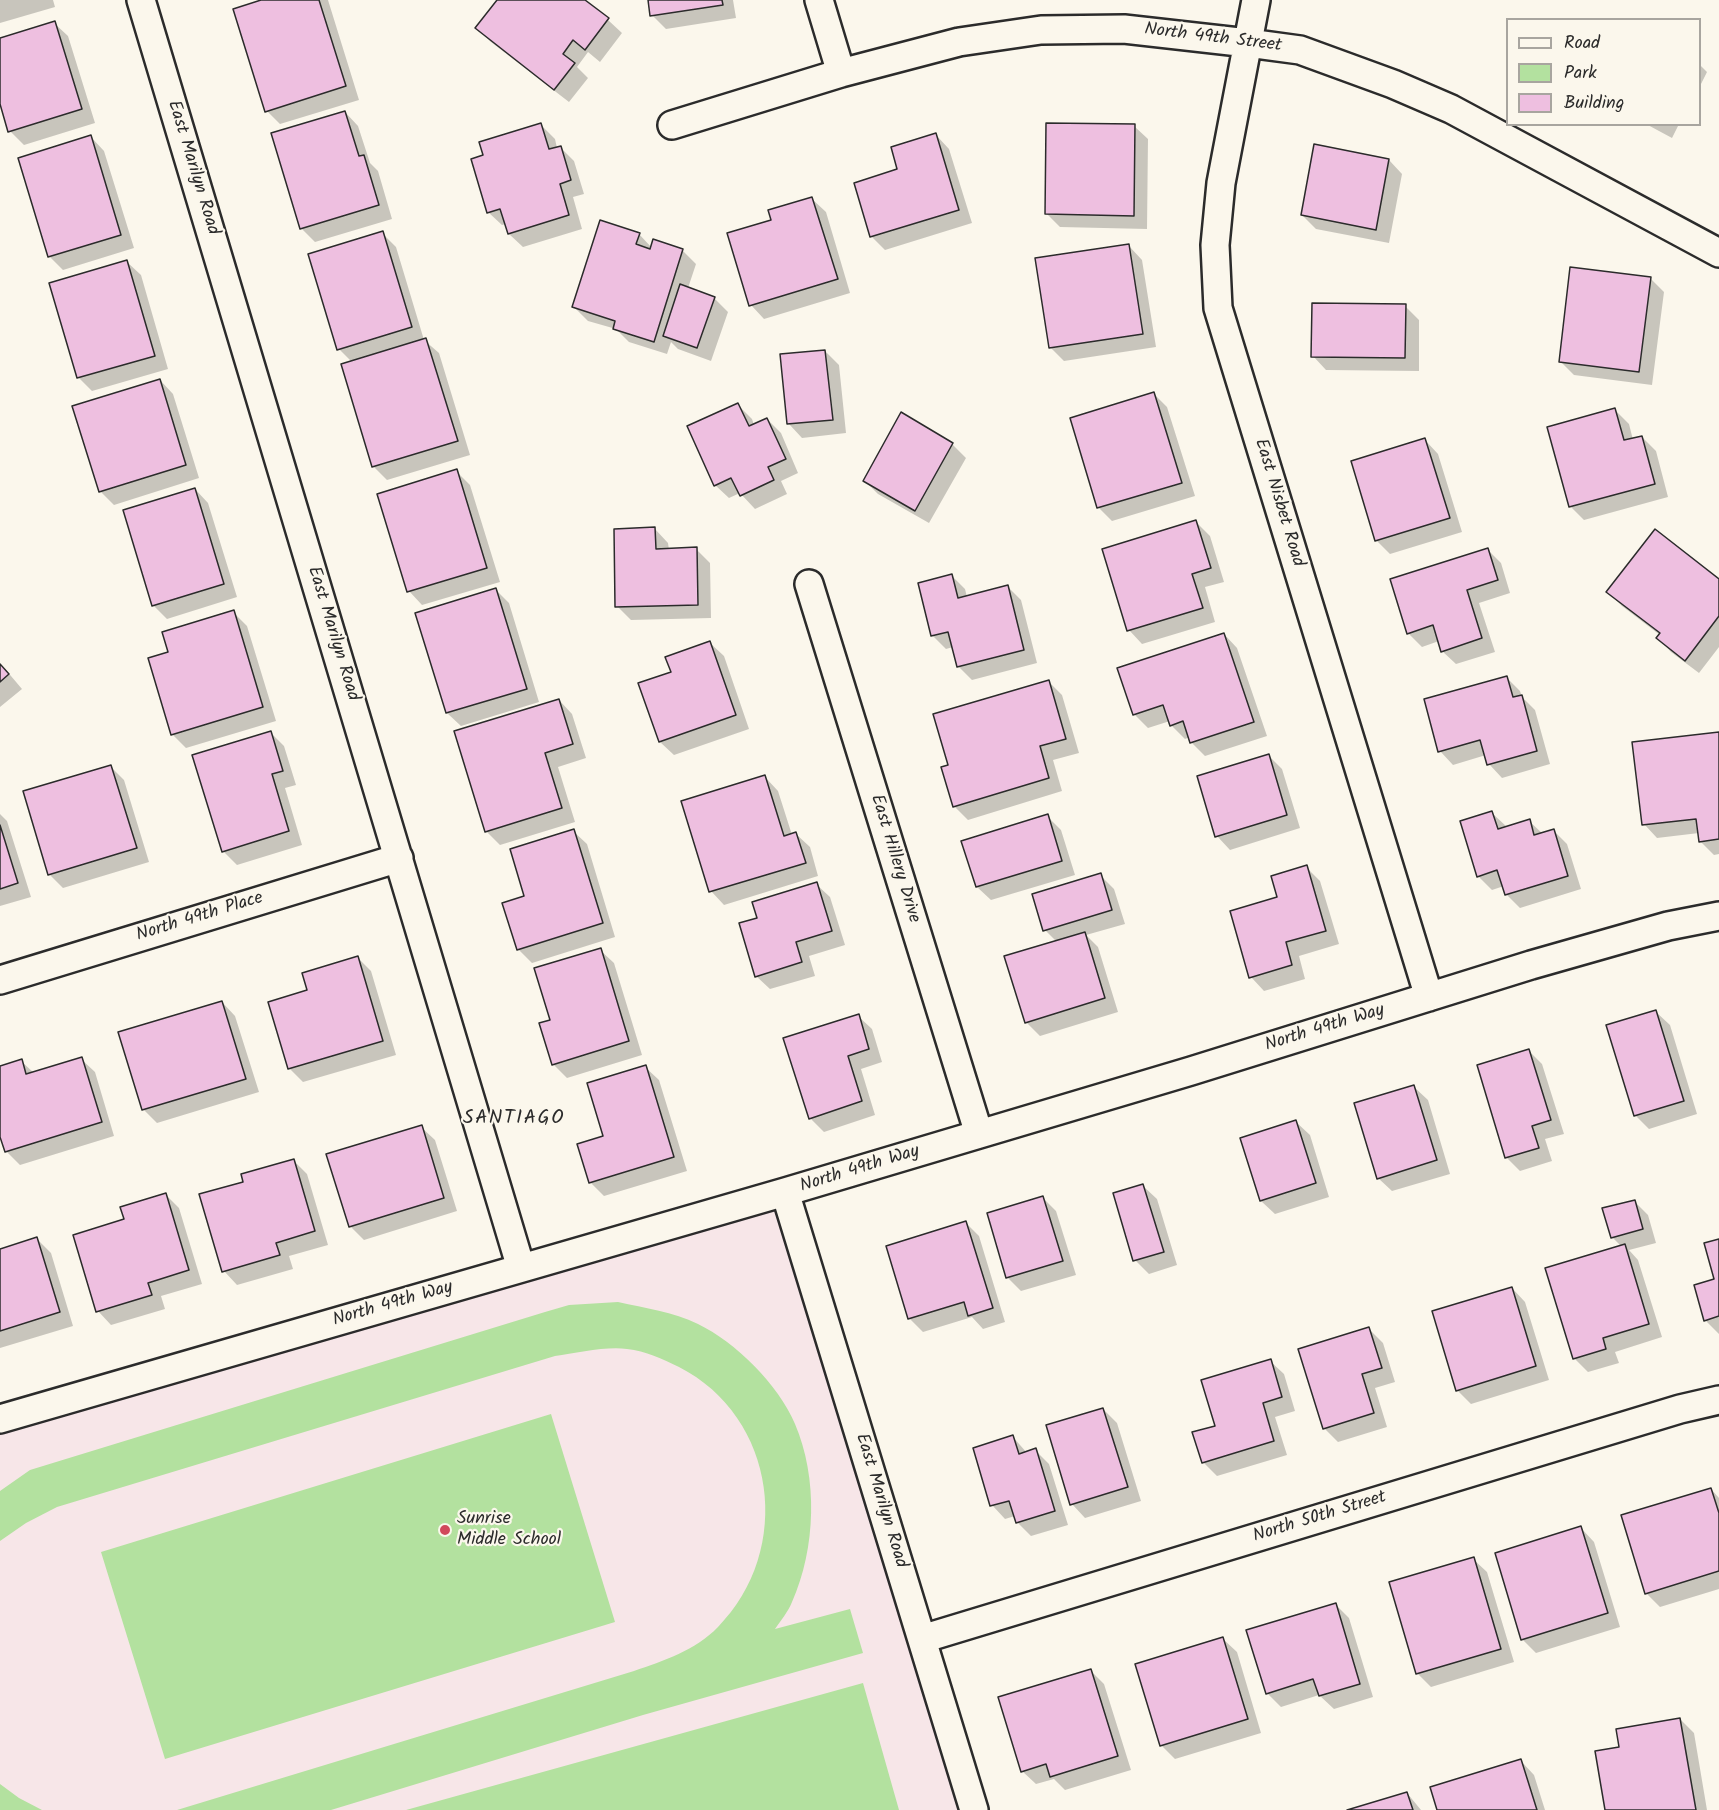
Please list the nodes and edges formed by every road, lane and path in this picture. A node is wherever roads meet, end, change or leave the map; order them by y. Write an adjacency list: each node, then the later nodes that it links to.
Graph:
1 (141, 0): 9 (street, East Marilyn Road)
2 (819, 0): 5 (street)
3 (1256, 0): 4 (street, East Nisbet Road)
4 (1248, 43): 5 (street, North 49th Street); 7 (street, North 49th Street); 12 (street, East Nisbet Road)
5 (841, 73): 6 (street, North 49th Street)
6 (672, 125)
7 (1719, 253)
8 (809, 584): 13 (street, East Hillery Drive)
9 (399, 858): 11 (street, North 49th Place); 15 (street, East Marilyn Road)
10 (1719, 916): 12 (street, North 49th Way)
11 (0, 980)
12 (1429, 997): 13 (street, North 49th Way)
13 (979, 1134): 14 (street, North 49th Way)
14 (785, 1192): 15 (street, North 49th Way); 18 (street, East Marilyn Road)
15 (521, 1268): 17 (street, North 49th Way)
16 (1719, 1400): 18 (street, North 50th Street)
17 (0, 1419)
18 (922, 1639): 19 (street, East Marilyn Road)
19 (974, 1810)

